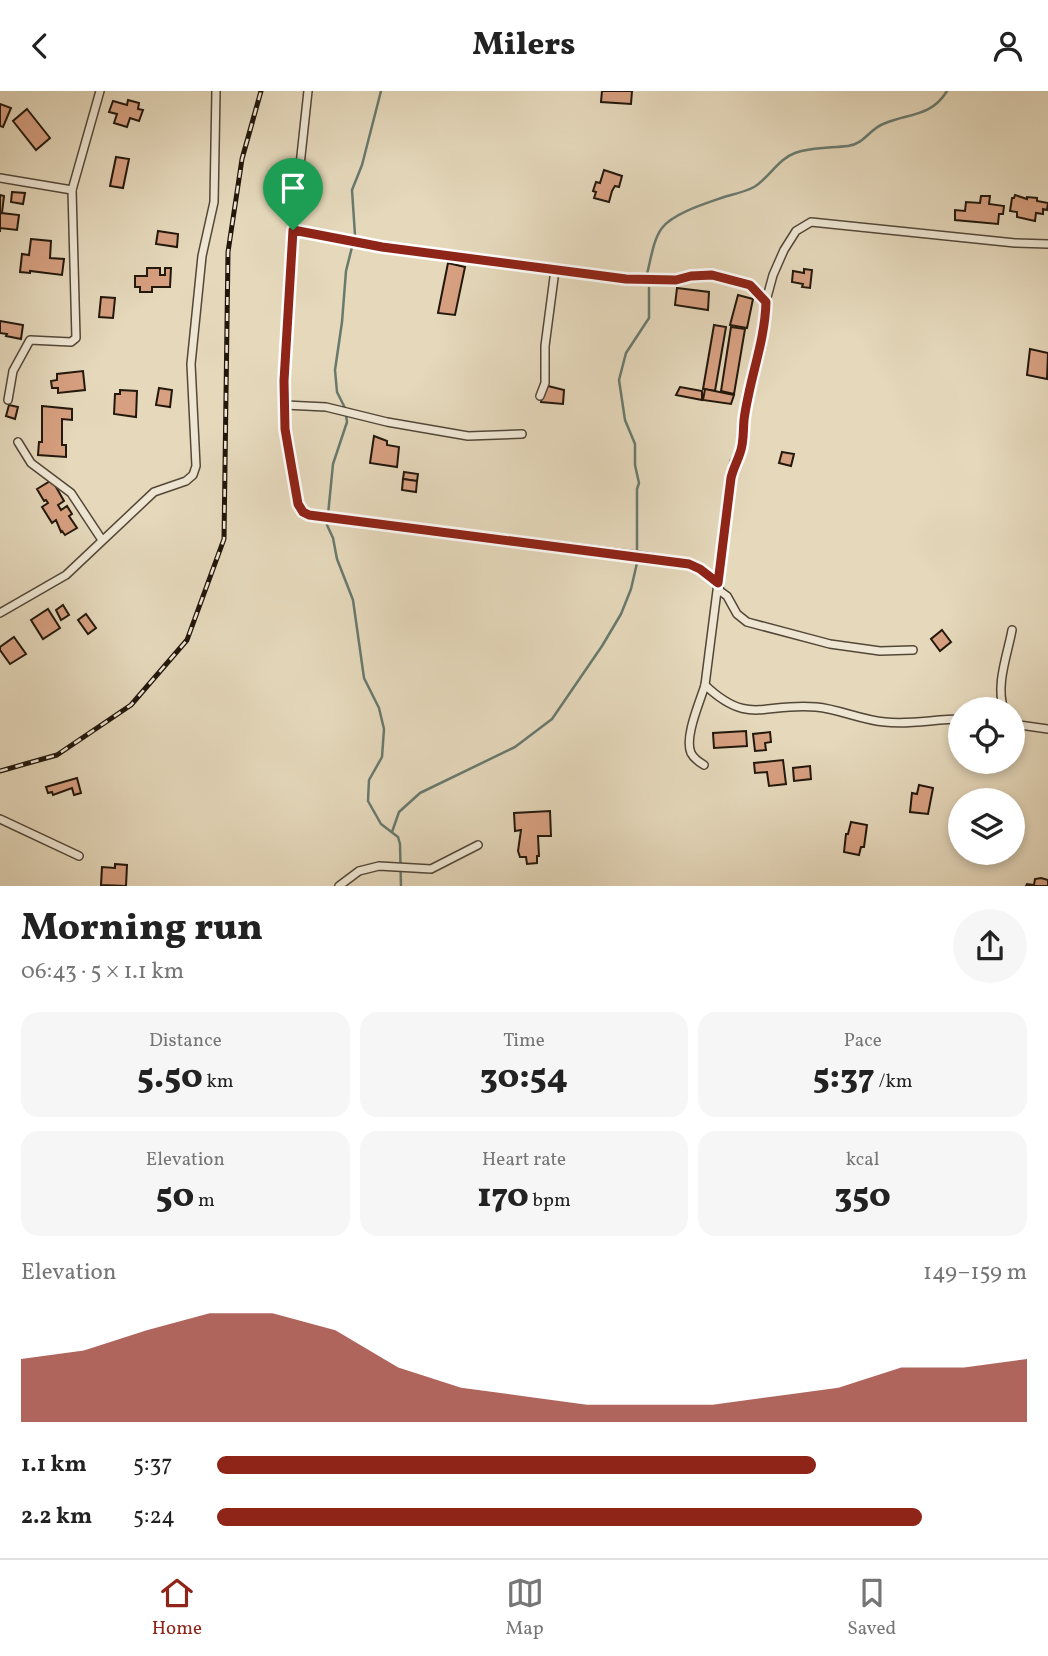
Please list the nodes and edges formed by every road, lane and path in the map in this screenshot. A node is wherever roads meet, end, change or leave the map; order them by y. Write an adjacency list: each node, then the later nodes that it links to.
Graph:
1 (100, 91): 5 (street)
2 (216, 91): 15 (street)
3 (308, 91): 6 (street)
4 (0, 178): 5 (street)
5 (72, 190): 11 (street)
6 (293, 230): 8 (street); 12 (street)
7 (1048, 244): 9 (street)
8 (555, 270): 9 (street); 10 (street)
9 (766, 302): 16 (street)
10 (540, 397)
11 (8, 401)
12 (285, 405): 13 (street); 16 (street)
13 (522, 434)
14 (18, 442): 15 (street)
15 (102, 540): 17 (street)
16 (718, 583): 19 (street); 20 (street)
17 (0, 613)
18 (1012, 630): 21 (street)
19 (913, 650)
20 (705, 685): 22 (street); 25 (street)
21 (1002, 697)
22 (948, 720)
23 (1025, 726): 24 (street)
24 (1048, 729)
25 (704, 765)
26 (0, 820): 28 (street)
27 (478, 845): 29 (street)
28 (79, 856)
29 (339, 886)

